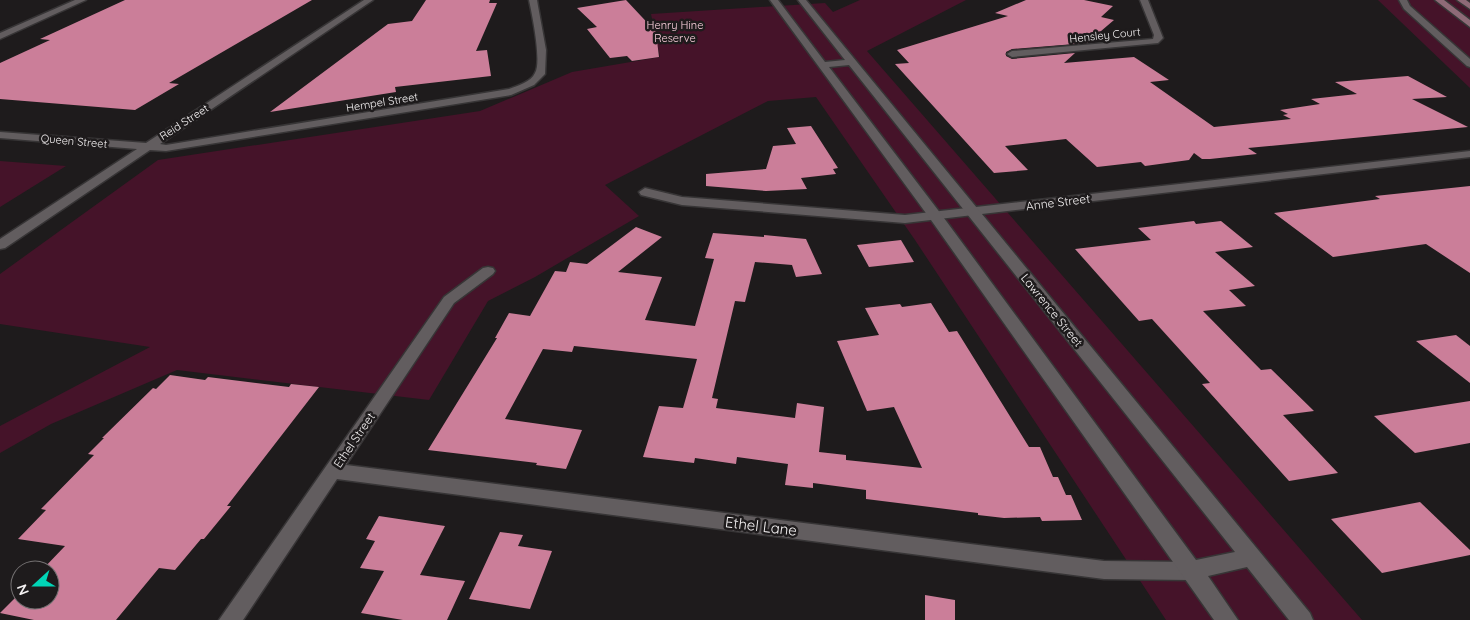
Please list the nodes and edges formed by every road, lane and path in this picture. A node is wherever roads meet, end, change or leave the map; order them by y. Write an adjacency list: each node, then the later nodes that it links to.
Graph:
1 (82, 0): 12 (street)
2 (369, 0): 18 (street, Reid Street)
3 (533, 0): 18 (street, Hempel Street)
4 (774, 0): 16 (street)
5 (802, 0): 14 (street, Lawrence Street)
6 (1144, 0): 13 (street, Hensley Court)
7 (1403, 0): 15 (street)
8 (1439, 0): 11 (main road)
9 (1461, 0): 10 (main road)
10 (1470, 7)
11 (1470, 24)
12 (0, 36)
13 (1012, 54)
14 (852, 62): 16 (street); 21 (street, Lawrence Street)
15 (1470, 64)
16 (822, 65): 22 (street)
17 (0, 135): 18 (street, Queen Street)
18 (147, 147): 23 (street, Reid Street)
19 (1470, 154): 21 (street, Anne Street)
20 (645, 192): 22 (street, Anne Street)
21 (972, 212): 22 (street, Anne Street); 26 (street, Lawrence Street)
22 (936, 217): 27 (street)
23 (0, 245)
24 (488, 271): 25 (street, Ethel Street)
25 (333, 471): 27 (street, Ethel Lane); 28 (street, Ethel Street)
26 (1251, 557): 27 (street, Ethel Lane); 30 (street, Lawrence Street)
27 (1190, 571): 29 (street)
28 (230, 620)
29 (1227, 620)
30 (1302, 620)

